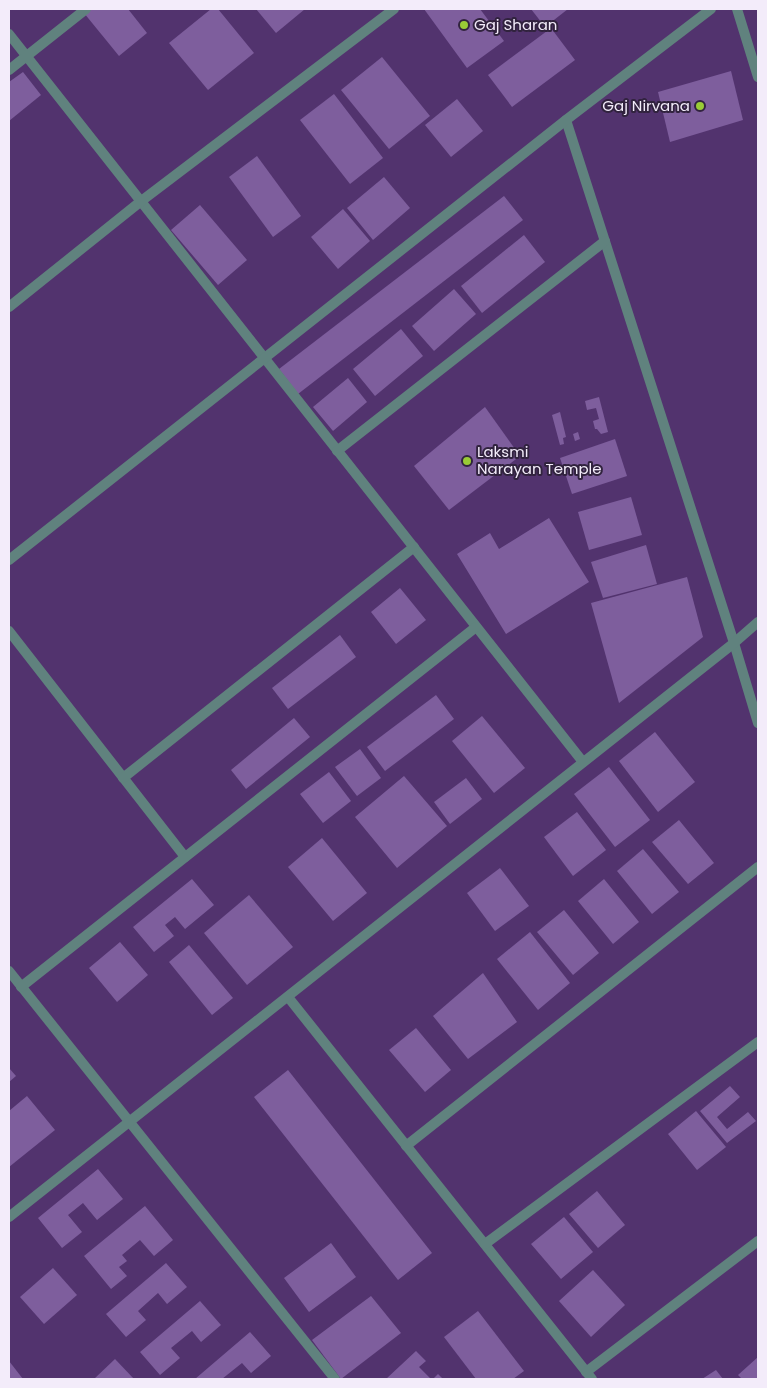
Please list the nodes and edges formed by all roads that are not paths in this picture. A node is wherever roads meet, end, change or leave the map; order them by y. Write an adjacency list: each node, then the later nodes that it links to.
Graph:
1 (86, 9): 6 (street)
2 (394, 9): 10 (street)
3 (711, 9): 9 (street)
4 (737, 9): 8 (street)
5 (9, 34): 6 (street)
6 (26, 56): 7 (street); 10 (street)
7 (9, 70)
8 (758, 77)
9 (566, 120): 11 (street); 13 (street)
10 (140, 202): 12 (street); 13 (street)
11 (605, 242): 14 (street); 20 (street)
12 (9, 307)
13 (264, 359): 14 (street); 16 (street)
14 (337, 451): 15 (street)
15 (414, 547): 18 (street); 23 (street)
16 (9, 560)
17 (758, 622): 20 (street)
18 (476, 627): 22 (street); 24 (street)
19 (9, 631): 23 (street)
20 (734, 643): 21 (street); 22 (street)
21 (758, 724)
22 (584, 762): 28 (street)
23 (123, 778): 24 (street)
24 (185, 857): 27 (street)
25 (758, 867): 31 (street)
26 (9, 971): 27 (street)
27 (21, 987): 30 (street)
28 (288, 997): 30 (street); 31 (street)
29 (758, 1042): 34 (street)
30 (130, 1122): 32 (street); 36 (street)
31 (406, 1146): 34 (street)
32 (9, 1217)
33 (758, 1241): 35 (street)
34 (484, 1244): 35 (street)
35 (589, 1376)
36 (335, 1379)

